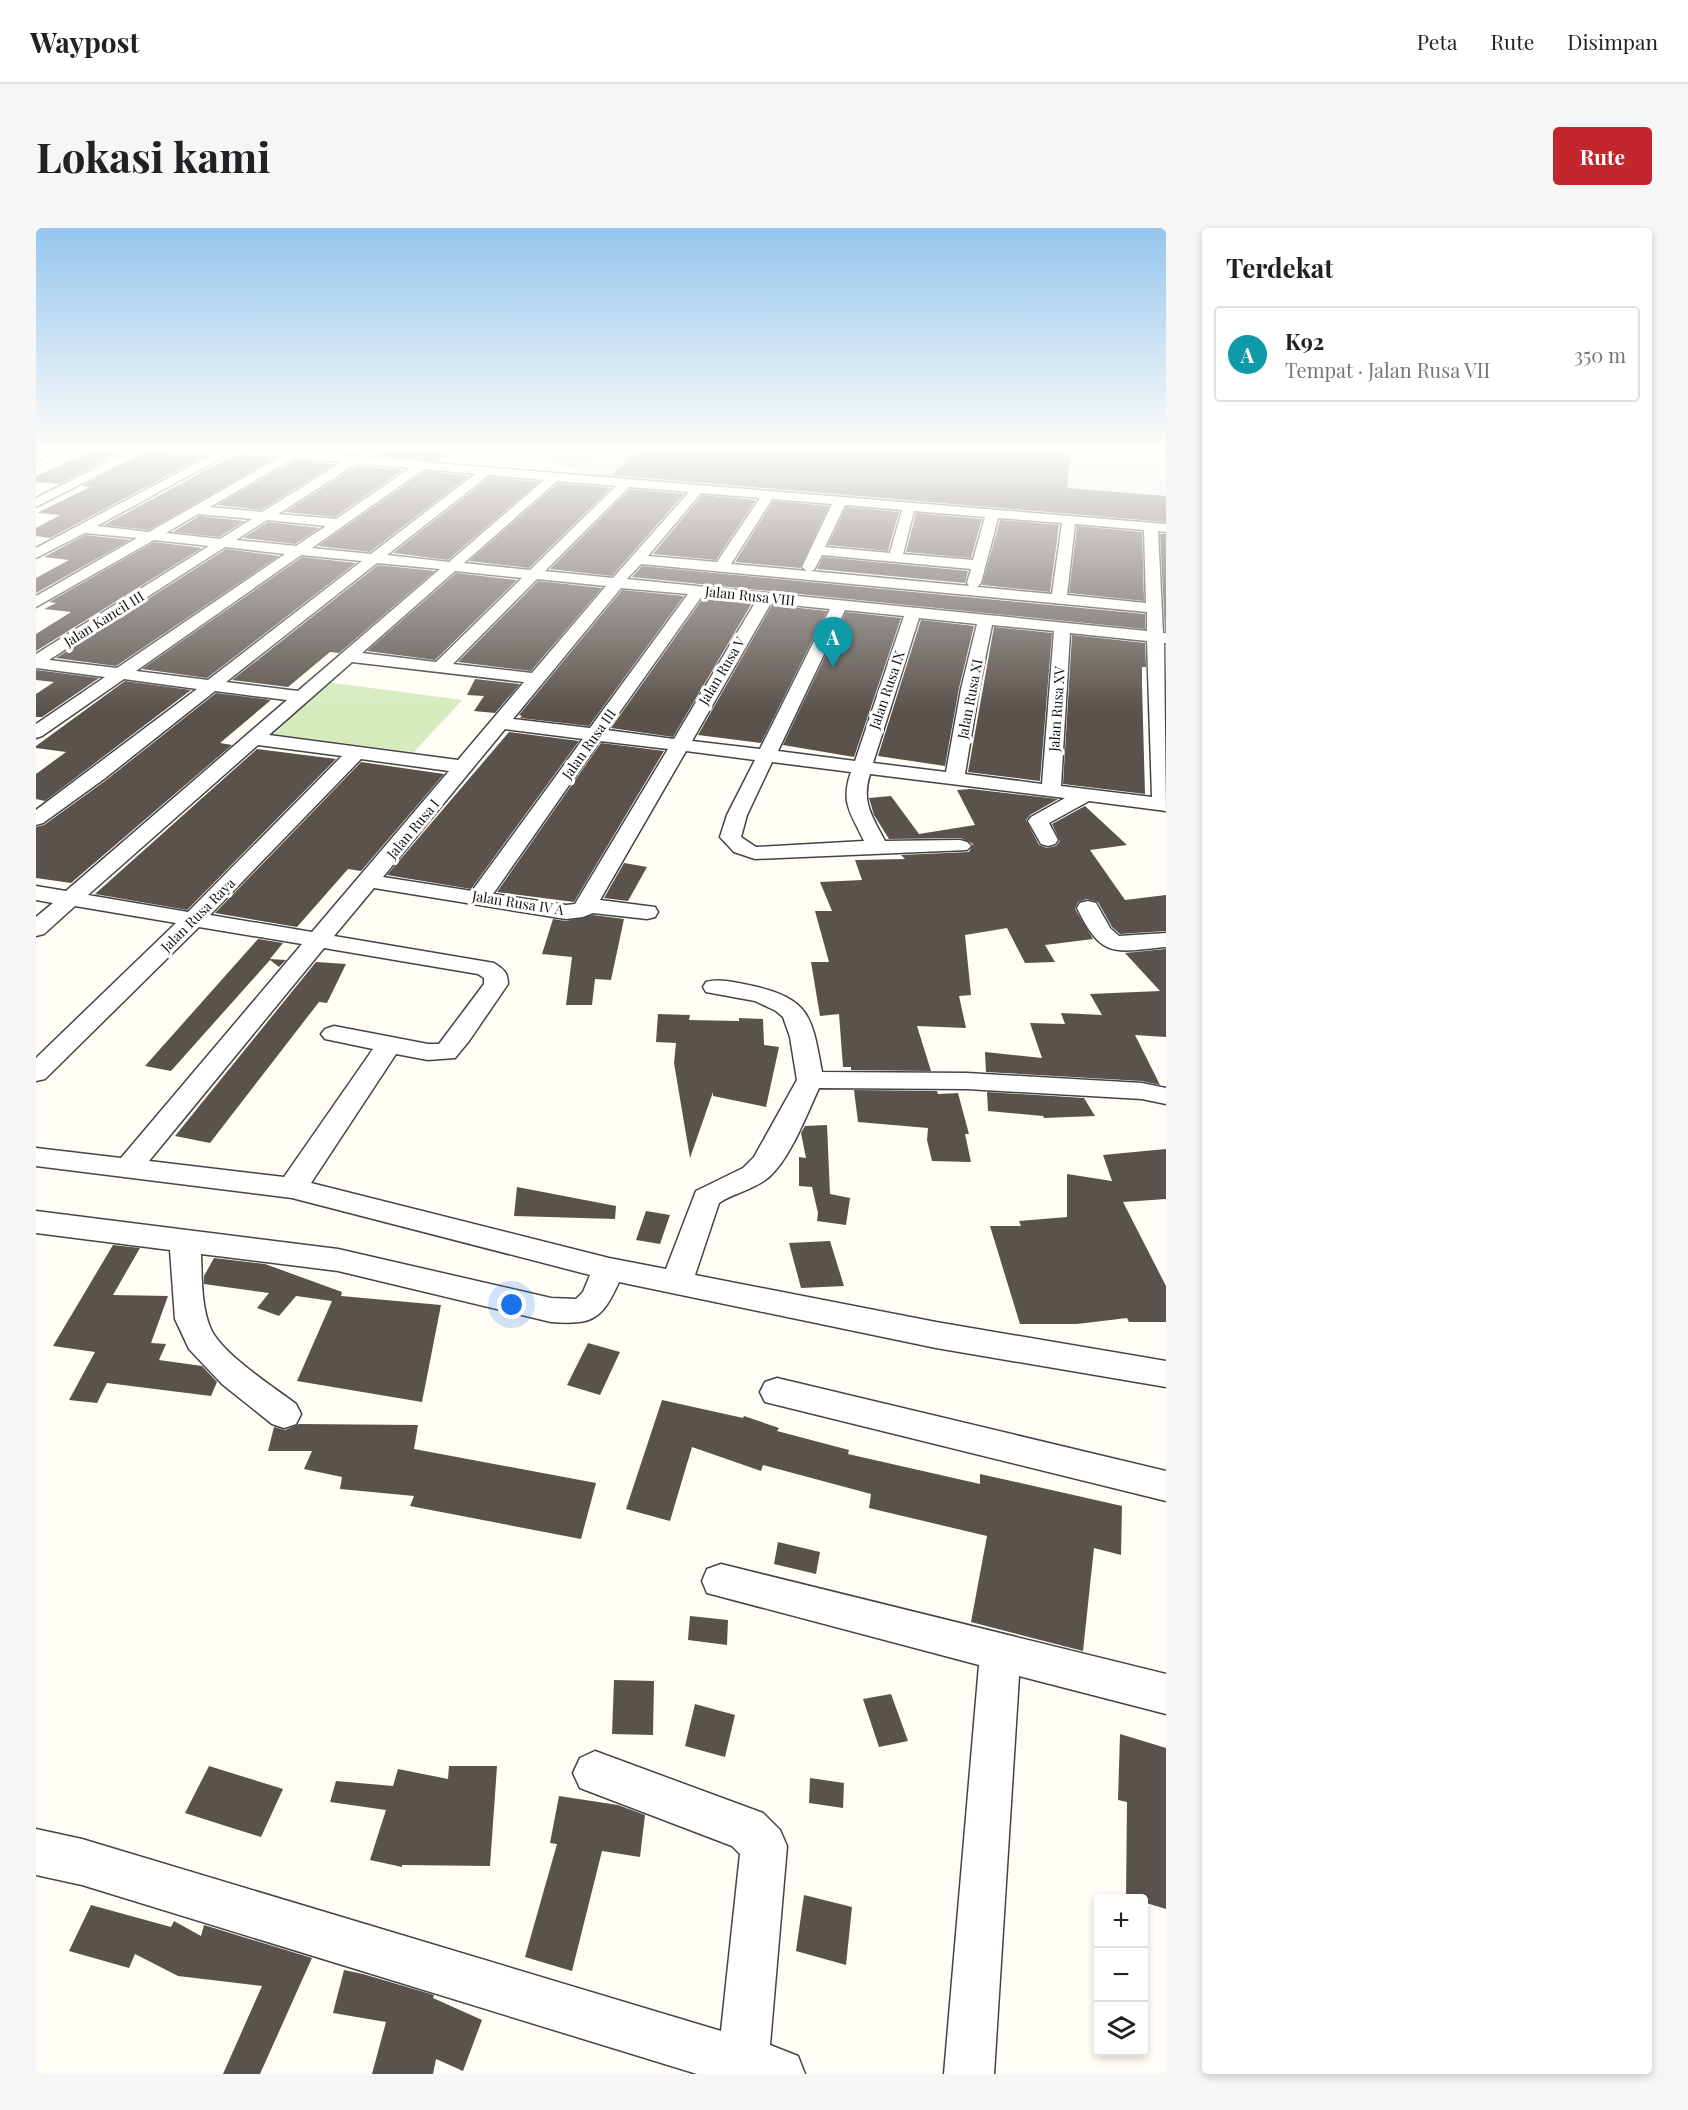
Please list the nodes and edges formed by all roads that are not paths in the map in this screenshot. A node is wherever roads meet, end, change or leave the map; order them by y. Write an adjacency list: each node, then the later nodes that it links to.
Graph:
1 (69, 537): 19 (street)
2 (150, 537): 34 (street)
3 (152, 537): 16 (street, Jalan Rusa VIII)
4 (234, 537): 16 (street, Jalan Kancil III)
5 (318, 537): 18 (street)
6 (400, 537): 20 (street)
7 (483, 537): 23 (street)
8 (571, 537): 26 (street)
9 (656, 537): 22 (street, Jalan Rusa I)
10 (741, 537): 24 (street)
11 (822, 537): 17 (street)
12 (901, 537): 21 (street)
13 (986, 537): 25 (street)
14 (1067, 537): 33 (street)
15 (1158, 537): 37 (street)
16 (223, 544): 18 (street, Jalan Rusa VIII); 43 (street, Jalan Kancil III)
17 (816, 550): 21 (street); 27 (street)
18 (297, 552): 20 (street, Jalan Rusa VIII); 45 (street)
19 (36, 554)
20 (373, 558): 23 (street, Jalan Rusa VIII); 47 (street)
21 (895, 558): 25 (street)
22 (637, 559): 24 (street); 29 (street, Jalan Rusa I)
23 (452, 566): 26 (street, Jalan Rusa VIII); 42 (street)
24 (723, 566): 27 (street)
25 (979, 566): 31 (street)
26 (534, 574): 29 (street, Jalan Rusa VIII); 44 (street)
27 (805, 574): 28 (street)
28 (885, 582): 31 (street); 36 (street)
29 (616, 583): 30 (street, Jalan Rusa VIII); 46 (street, Jalan Rusa I)
30 (698, 591): 32 (street, Jalan Rusa VIII); 51 (street, Jalan Rusa III)
31 (972, 591): 33 (street)
32 (766, 598): 35 (street, Jalan Rusa VIII); 53 (street, Jalan Rusa V)
33 (1059, 599): 37 (street)
34 (36, 602)
35 (840, 605): 36 (street, Jalan Rusa VIII); 55 (street)
36 (874, 608): 38 (street, Jalan Rusa VIII)
37 (1154, 608): 41 (street)
38 (913, 612): 39 (street, Jalan Rusa VIII); 57 (street, Jalan Rusa IX)
39 (986, 620): 40 (street, Jalan Rusa VIII); 58 (street, Jalan Rusa XI)
40 (1062, 627): 41 (street, Jalan Rusa VIII); 59 (street, Jalan Rusa XV)
41 (1161, 637): 61 (street)
42 (347, 656): 44 (street); 48 (street)
43 (36, 662): 45 (street)
44 (440, 668): 46 (street)
45 (121, 674): 47 (street); 50 (street)
46 (538, 679): 49 (street, Jalan Rusa I)
47 (210, 686): 48 (street); 62 (street)
48 (302, 697): 52 (street)
49 (502, 723): 51 (street); 56 (street, Jalan Rusa I)
50 (36, 732)
51 (596, 734): 53 (street); 68 (street, Jalan Rusa III)
52 (254, 739): 54 (street); 69 (street)
53 (679, 745): 55 (street); 70 (street, Jalan Rusa IV A)
54 (356, 753): 56 (street); 73 (street, Jalan Rusa Raya)
55 (768, 756): 57 (street); 65 (street)
56 (464, 767): 66 (street, Jalan Rusa I)
57 (861, 767): 58 (street); 65 (street, Jalan Rusa IX)
58 (955, 778): 59 (street)
59 (1051, 790): 60 (street)
60 (1086, 795): 61 (street); 63 (street)
61 (1164, 804)
62 (36, 819)
63 (1048, 840)
64 (960, 846): 65 (street)
65 (877, 847)
66 (369, 881): 68 (street, Jalan Rusa IV A); 75 (street, Jalan Rusa I)
67 (36, 893): 69 (street)
68 (479, 897): 70 (street, Jalan Rusa IV A)
69 (71, 899): 73 (street); 74 (street)
70 (586, 906): 72 (street)
71 (1088, 908): 76 (street)
72 (647, 912)
73 (194, 919): 75 (street); 80 (street, Jalan Rusa Raya)
74 (36, 929)
75 (320, 940): 79 (street); 84 (street, Jalan Rusa I)
76 (1166, 940)
77 (715, 987): 81 (street)
78 (334, 1034): 79 (street)
79 (389, 1044): 85 (street)
80 (36, 1073)
81 (810, 1080): 82 (street); 89 (street)
82 (1166, 1096)
83 (36, 1157): 84 (street)
84 (128, 1168): 85 (street)
85 (292, 1188): 88 (street)
86 (36, 1222): 87 (street)
87 (185, 1241): 88 (street); 92 (street)
88 (609, 1269): 89 (street)
89 (677, 1281): 90 (street)
90 (1166, 1374)
91 (777, 1392): 93 (street)
92 (284, 1414)
93 (1166, 1486)
94 (721, 1581): 95 (street)
95 (1000, 1652): 96 (street); 100 (street)
96 (1166, 1694)
97 (595, 1773): 99 (street)
98 (36, 1852): 99 (street)
99 (761, 2068)
100 (969, 2074)

